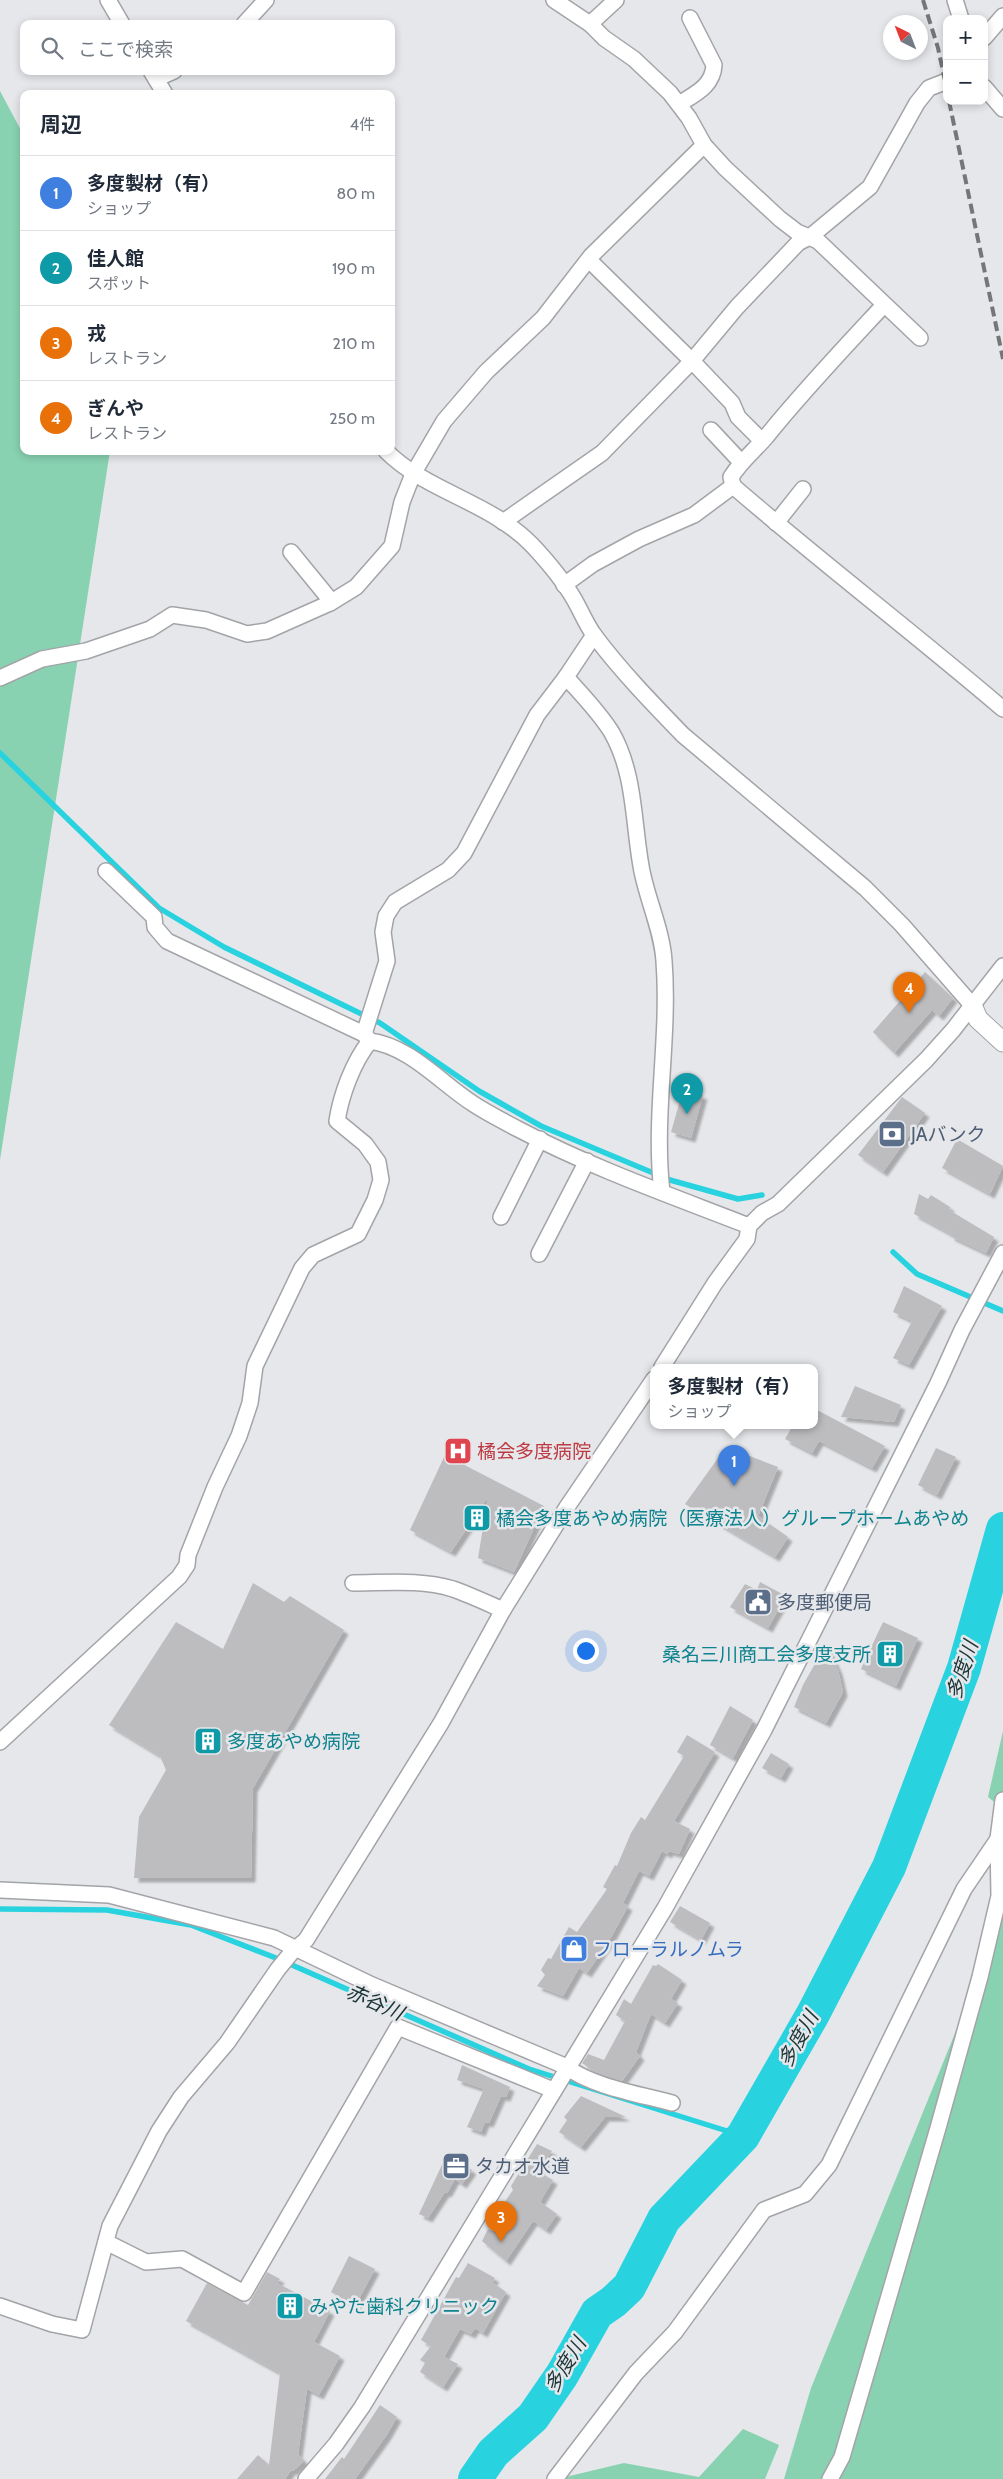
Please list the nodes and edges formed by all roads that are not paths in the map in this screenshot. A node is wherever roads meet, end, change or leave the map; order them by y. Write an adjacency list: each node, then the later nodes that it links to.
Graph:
1 (108, 0): 9 (street)
2 (266, 0): 10 (street)
3 (554, 0): 11 (street)
4 (616, 0): 11 (street)
5 (955, 0): 6 (street)
6 (960, 15)
7 (1003, 16): 12 (street)
8 (690, 18): 17 (street)
9 (120, 20)
10 (248, 20)
11 (590, 24): 17 (street)
12 (988, 33)
13 (154, 75): 15 (street)
14 (943, 82): 20 (street)
15 (163, 90)
16 (988, 92): 18 (street)
17 (679, 104): 19 (street)
18 (1003, 109)
19 (704, 145): 20 (street); 21 (street)
20 (811, 236): 22 (street); 24 (street)
21 (589, 260): 24 (street); 29 (street)
22 (883, 306): 23 (street); 26 (street)
23 (920, 338)
24 (692, 361): 26 (street); 32 (street)
25 (711, 430): 28 (street)
26 (762, 441): 28 (street)
27 (391, 455): 29 (street)
28 (740, 461): 30 (street)
29 (414, 474): 32 (street); 36 (street)
30 (733, 486): 33 (street); 35 (street)
31 (803, 489): 33 (street)
32 (502, 522): 35 (street)
33 (776, 523): 40 (street)
34 (291, 552): 36 (street)
35 (564, 585): 37 (street)
36 (330, 603): 39 (street)
37 (594, 635): 38 (street); 43 (street)
38 (566, 677): 44 (street); 48 (street)
39 (0, 678)
40 (1003, 709)
41 (106, 871): 44 (street)
42 (1003, 966): 43 (street)
43 (972, 1005): 45 (street); 50 (street)
44 (367, 1037): 46 (street); 57 (street)
45 (1003, 1042)
46 (540, 1139): 47 (street); 49 (street)
47 (587, 1161): 48 (street); 52 (street)
48 (662, 1192): 50 (street)
49 (501, 1217)
50 (749, 1226): 53 (street)
51 (1003, 1253): 62 (street)
52 (539, 1254)
53 (664, 1364)
54 (650, 1385): 56 (street)
55 (353, 1582): 56 (street)
56 (503, 1610): 61 (street)
57 (0, 1742)
58 (1003, 1800): 59 (street)
59 (998, 1839): 68 (street); 69 (street)
60 (0, 1890): 61 (street)
61 (294, 1950): 62 (street); 65 (street)
62 (567, 2067): 63 (street); 64 (street)
63 (553, 2090): 65 (street); 67 (street)
64 (672, 2103)
65 (106, 2242): 66 (street)
66 (0, 2306)
67 (306, 2479)
68 (555, 2479)
69 (830, 2479)

